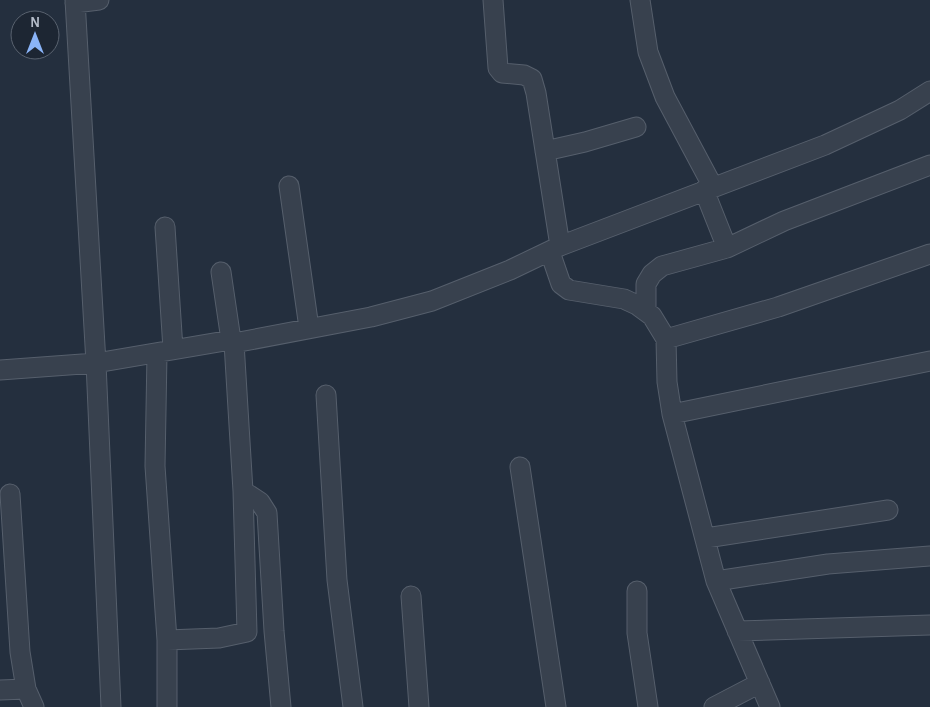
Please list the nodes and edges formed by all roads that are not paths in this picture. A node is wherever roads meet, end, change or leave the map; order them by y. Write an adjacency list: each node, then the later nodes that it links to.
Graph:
1 (99, 0): 4 (street)
2 (493, 0): 7 (street)
3 (640, 0): 10 (street)
4 (75, 1): 22 (street)
5 (930, 91): 10 (street)
6 (636, 127): 7 (street)
7 (545, 151): 13 (street)
8 (930, 165): 12 (street)
9 (290, 186): 17 (street)
10 (708, 189): 12 (street); 13 (street)
11 (165, 227): 20 (street)
12 (727, 248): 16 (street)
13 (555, 249): 16 (street); 17 (street)
14 (930, 254): 18 (street)
15 (222, 272): 19 (street)
16 (646, 310): 18 (street)
17 (309, 328): 19 (street)
18 (666, 339): 25 (street)
19 (232, 342): 20 (street); 27 (street)
20 (165, 352): 22 (street); 37 (street)
21 (930, 361): 25 (street)
22 (96, 364): 23 (street); 42 (street)
23 (0, 370)
24 (326, 395): 45 (street)
25 (672, 414): 30 (street)
26 (520, 467): 47 (street)
27 (243, 491): 37 (street); 44 (street)
28 (10, 494): 39 (street)
29 (888, 510): 30 (street)
30 (706, 538): 32 (street)
31 (930, 556): 32 (street)
32 (716, 581): 36 (street)
33 (637, 592): 48 (street)
34 (411, 596): 46 (street)
35 (930, 625): 36 (street)
36 (737, 631): 38 (street)
37 (167, 640): 43 (street)
38 (760, 683): 49 (street); 50 (street)
39 (26, 689): 40 (street); 41 (street)
40 (0, 690)
41 (34, 707)
42 (111, 707)
43 (167, 707)
44 (281, 707)
45 (353, 707)
46 (419, 707)
47 (556, 707)
48 (648, 707)
49 (714, 707)
50 (770, 707)

